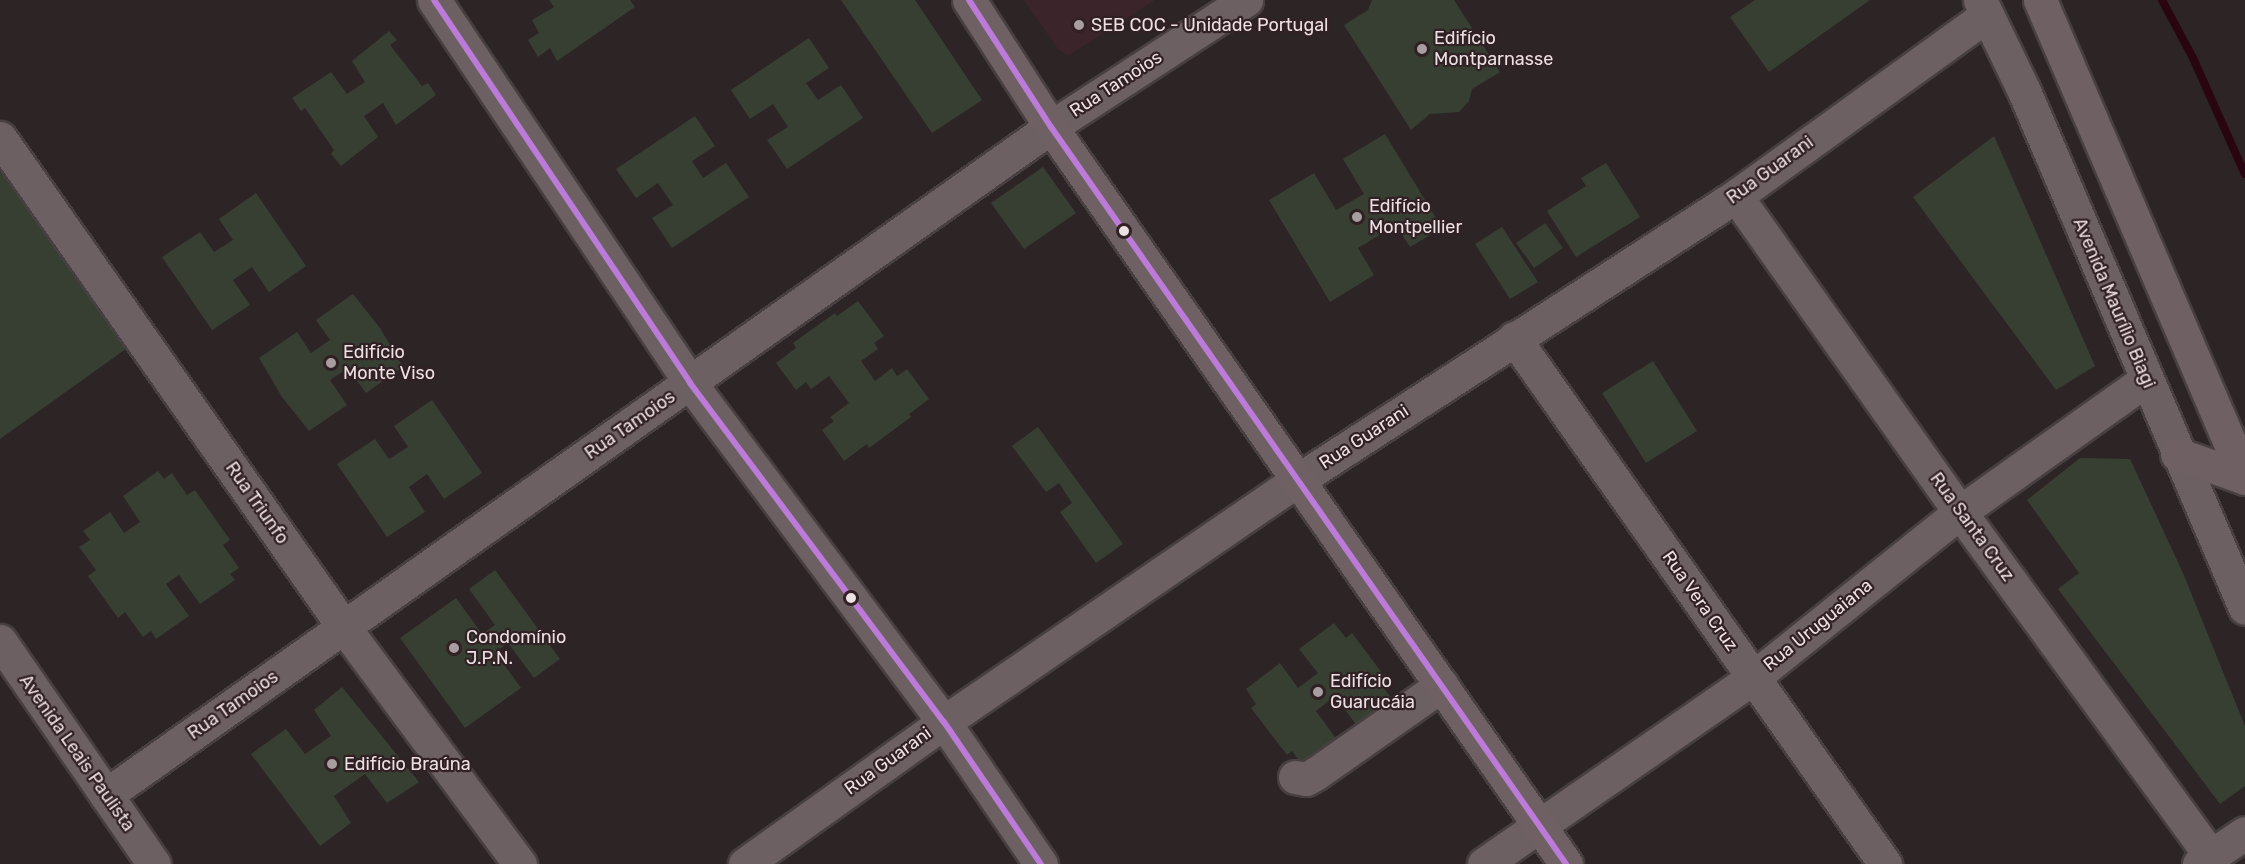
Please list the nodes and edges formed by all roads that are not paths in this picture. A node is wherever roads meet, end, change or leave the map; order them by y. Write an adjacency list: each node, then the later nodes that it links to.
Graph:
1 (434, 0): 11 (street)
2 (969, 0): 6 (main road)
3 (1246, 0): 6 (street, Rua Tamoios)
4 (2040, 0): 13 (main road)
5 (1983, 8): 8 (street, Rua Guarani); 10 (street, Avenida Maurílio Biagi)
6 (1051, 127): 11 (street, Rua Tamoios); 14 (main road)
7 (0, 138): 17 (street, Rua Triunfo)
8 (1736, 196): 9 (street, Rua Guarani); 15 (street, Rua Santa Cruz)
9 (1514, 338): 14 (street, Rua Guarani); 19 (street, Rua Vera Cruz)
10 (2147, 379): 12 (street, Avenida Maurílio Biagi); 15 (street, Rua Uruguaiana)
11 (690, 383): 17 (street, Rua Tamoios); 21 (street)
12 (2177, 454): 13 (main road); 16 (street, Avenida Maurílio Biagi)
13 (2245, 478)
14 (1298, 480): 20 (main road); 21 (street, Rua Guarani)
15 (1960, 512): 19 (street, Rua Uruguaiana); 26 (street, Rua Santa Cruz)
16 (2245, 608)
17 (344, 626): 23 (street, Rua Tamoios); 28 (street, Rua Triunfo)
18 (3, 650): 23 (street, Avenida Leais Paulista)
19 (1754, 677): 24 (street, Rua Uruguaiana); 33 (street, Rua Vera Cruz)
20 (1442, 685): 22 (street); 24 (main road)
21 (944, 722): 29 (street, Rua Guarani); 30 (street)
22 (1295, 777)
23 (106, 795): 27 (street, Avenida Leais Paulista)
24 (1540, 824): 31 (street, Rua Uruguaiana); 32 (main road)
25 (2245, 833): 26 (street)
26 (2205, 860)
27 (154, 864)
28 (520, 864)
29 (745, 864)
30 (1041, 864)
31 (1485, 864)
32 (1566, 864)
33 (1885, 864)

